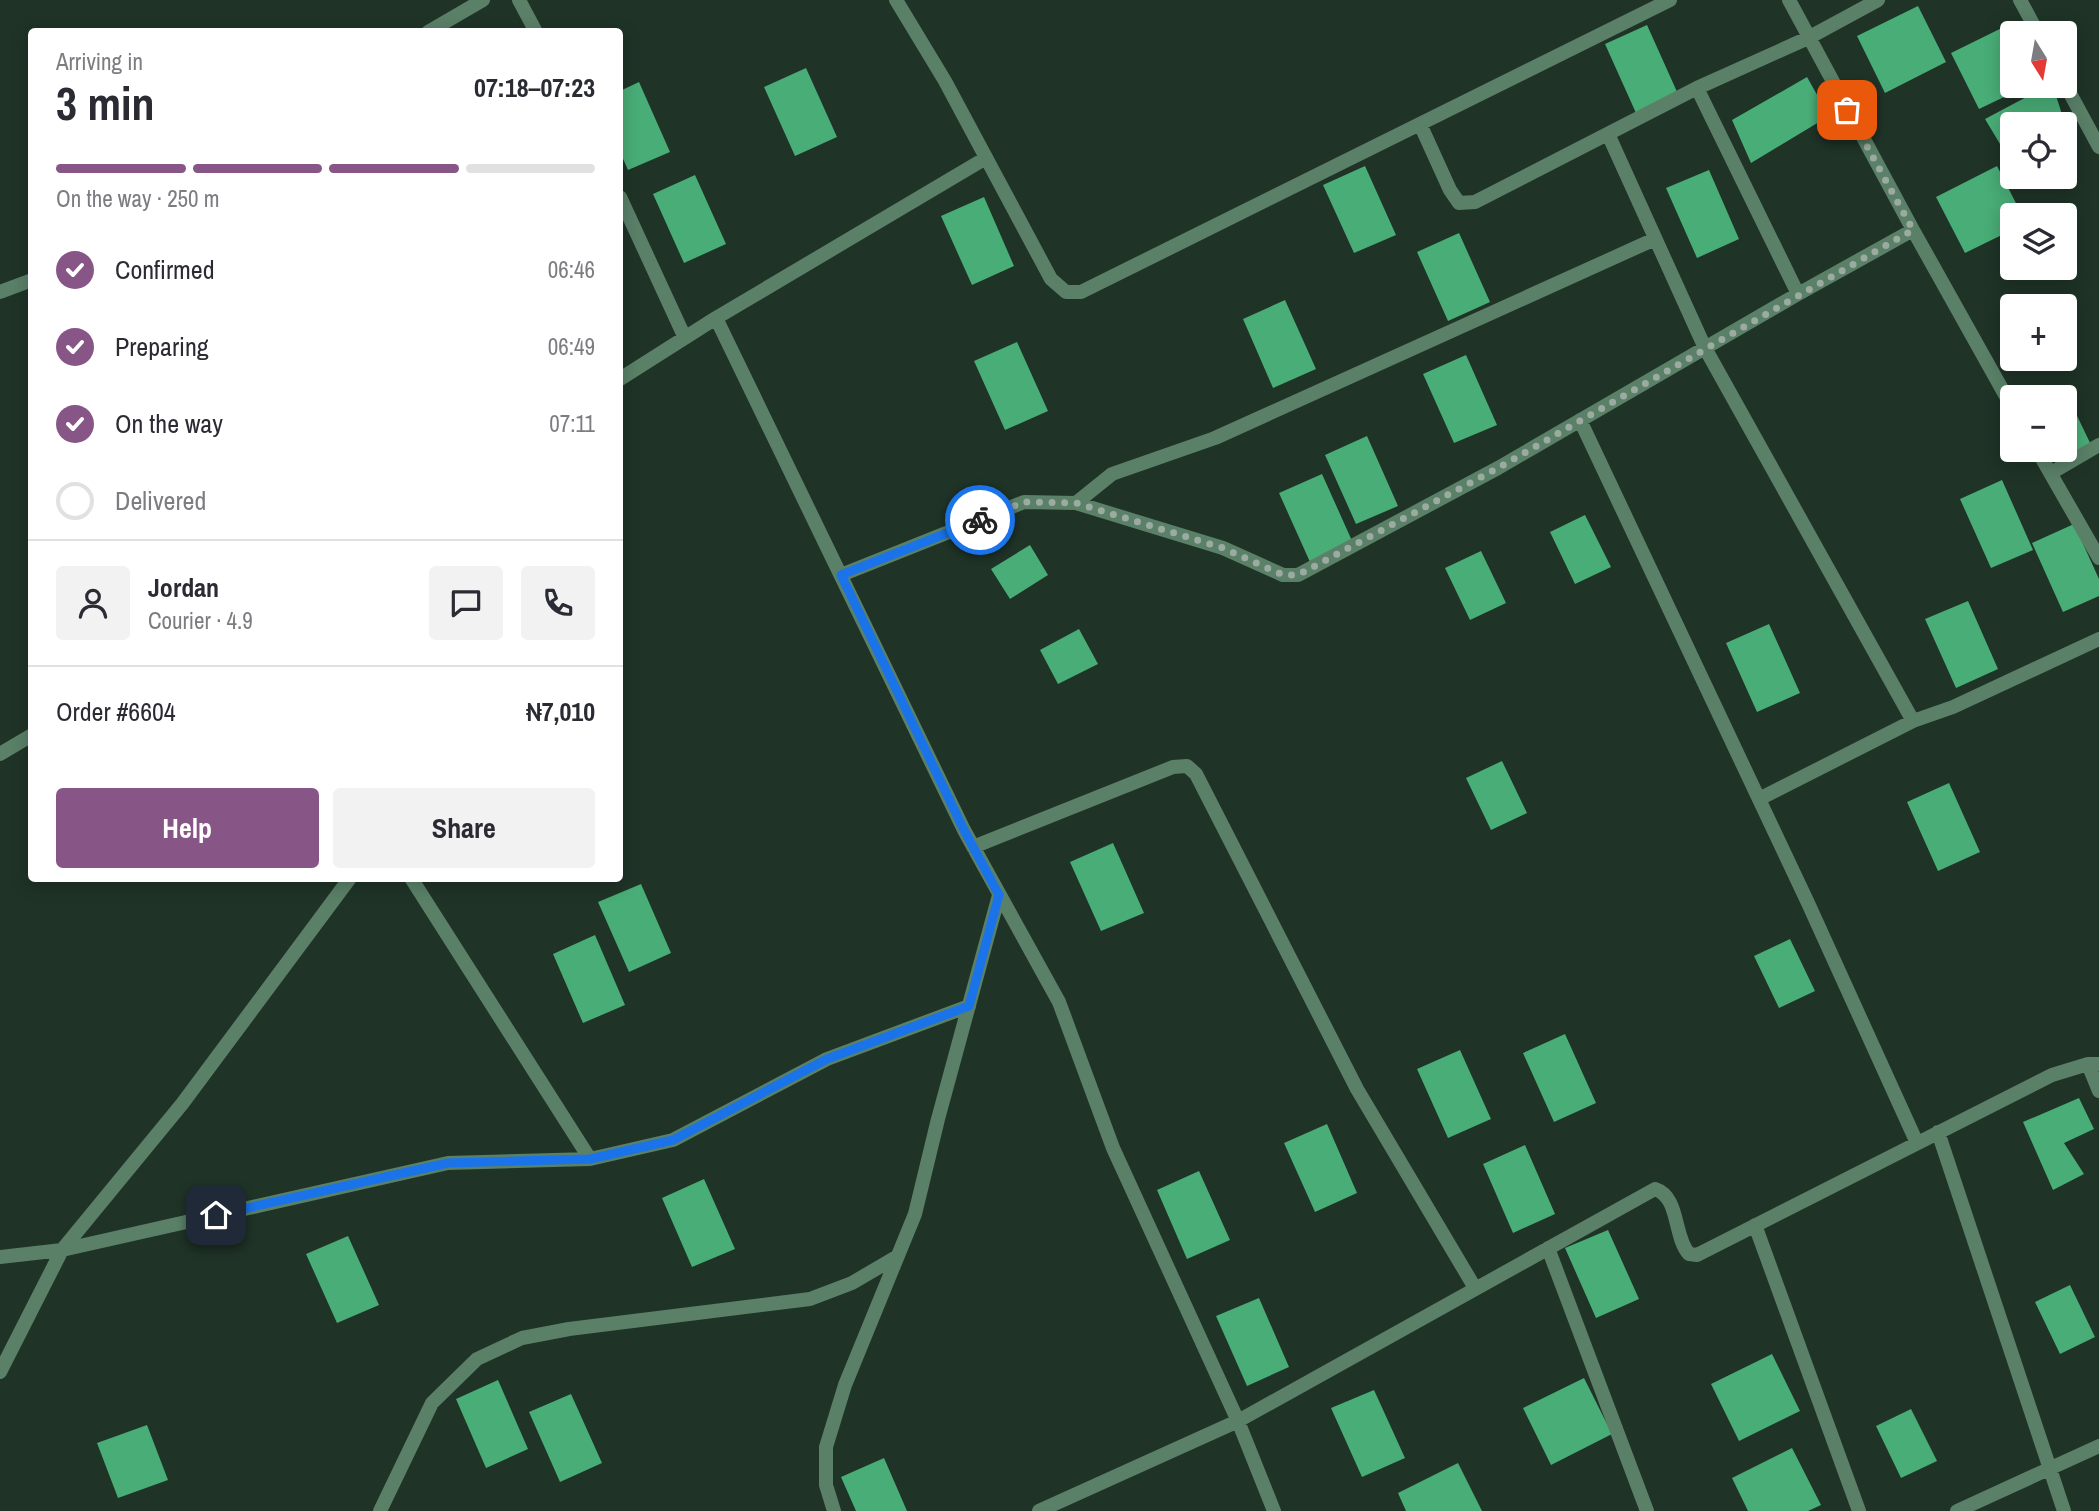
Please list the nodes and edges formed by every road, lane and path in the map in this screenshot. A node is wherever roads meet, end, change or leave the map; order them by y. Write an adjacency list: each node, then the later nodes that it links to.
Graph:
1 (483, 0): 9 (street)
2 (520, 0): 10 (street)
3 (896, 0): 17 (street)
4 (1670, 0): 14 (street)
5 (1789, 0): 11 (street)
6 (1878, 0): 11 (street)
7 (2020, 0): 8 (street)
8 (2031, 21)
9 (435, 28)
10 (534, 28)
11 (1808, 38): 12 (street); 19 (street)
12 (1697, 89): 15 (street); 23 (street)
13 (2073, 98): 16 (street)
14 (1420, 124): 15 (street); 17 (street)
15 (1608, 134): 20 (street)
16 (2099, 147)
17 (986, 158): 24 (street)
18 (623, 204): 25 (street)
19 (1913, 230): 23 (street); 28 (street)
20 (1655, 239): 26 (street); 33 (street)
21 (28, 282): 22 (street)
22 (0, 292)
23 (1798, 294): 26 (street)
24 (716, 318): 25 (street); 35 (street)
25 (685, 338): 27 (street)
26 (1704, 348): 29 (street); 37 (street)
27 (623, 377)
28 (2000, 386)
29 (1580, 421): 33 (street); 40 (street)
30 (2099, 445): 32 (street)
31 (2044, 462): 32 (street)
32 (2051, 473): 34 (street)
33 (1076, 503): 35 (street)
34 (2099, 558)
35 (841, 575): 41 (street)
36 (2099, 639): 37 (street)
37 (1913, 721): 40 (street)
38 (28, 737): 39 (street)
39 (0, 754)
40 (1759, 799): 49 (street)
41 (973, 847): 44 (street); 56 (street)
42 (346, 882): 53 (street)
43 (414, 882): 50 (street)
44 (999, 895): 45 (street); 58 (street)
45 (969, 1006): 50 (street); 54 (street)
46 (2093, 1064): 47 (street); 48 (street)
47 (2099, 1091)
48 (1938, 1132): 49 (street); 60 (street)
49 (1916, 1143): 51 (street)
50 (590, 1159): 53 (street)
51 (1755, 1225): 52 (street); 66 (street)
52 (1548, 1248): 56 (street); 65 (street)
53 (62, 1250): 55 (street); 57 (street)
54 (898, 1256): 61 (street); 62 (street)
55 (0, 1257)
56 (1475, 1287): 58 (street)
57 (0, 1372)
58 (1238, 1421): 63 (street); 64 (street)
59 (2099, 1446): 60 (street)
60 (2049, 1467): 67 (street); 68 (street)
61 (380, 1511)
62 (834, 1511)
63 (1038, 1511)
64 (1274, 1511)
65 (1647, 1511)
66 (1859, 1511)
67 (1957, 1511)
68 (2064, 1511)

